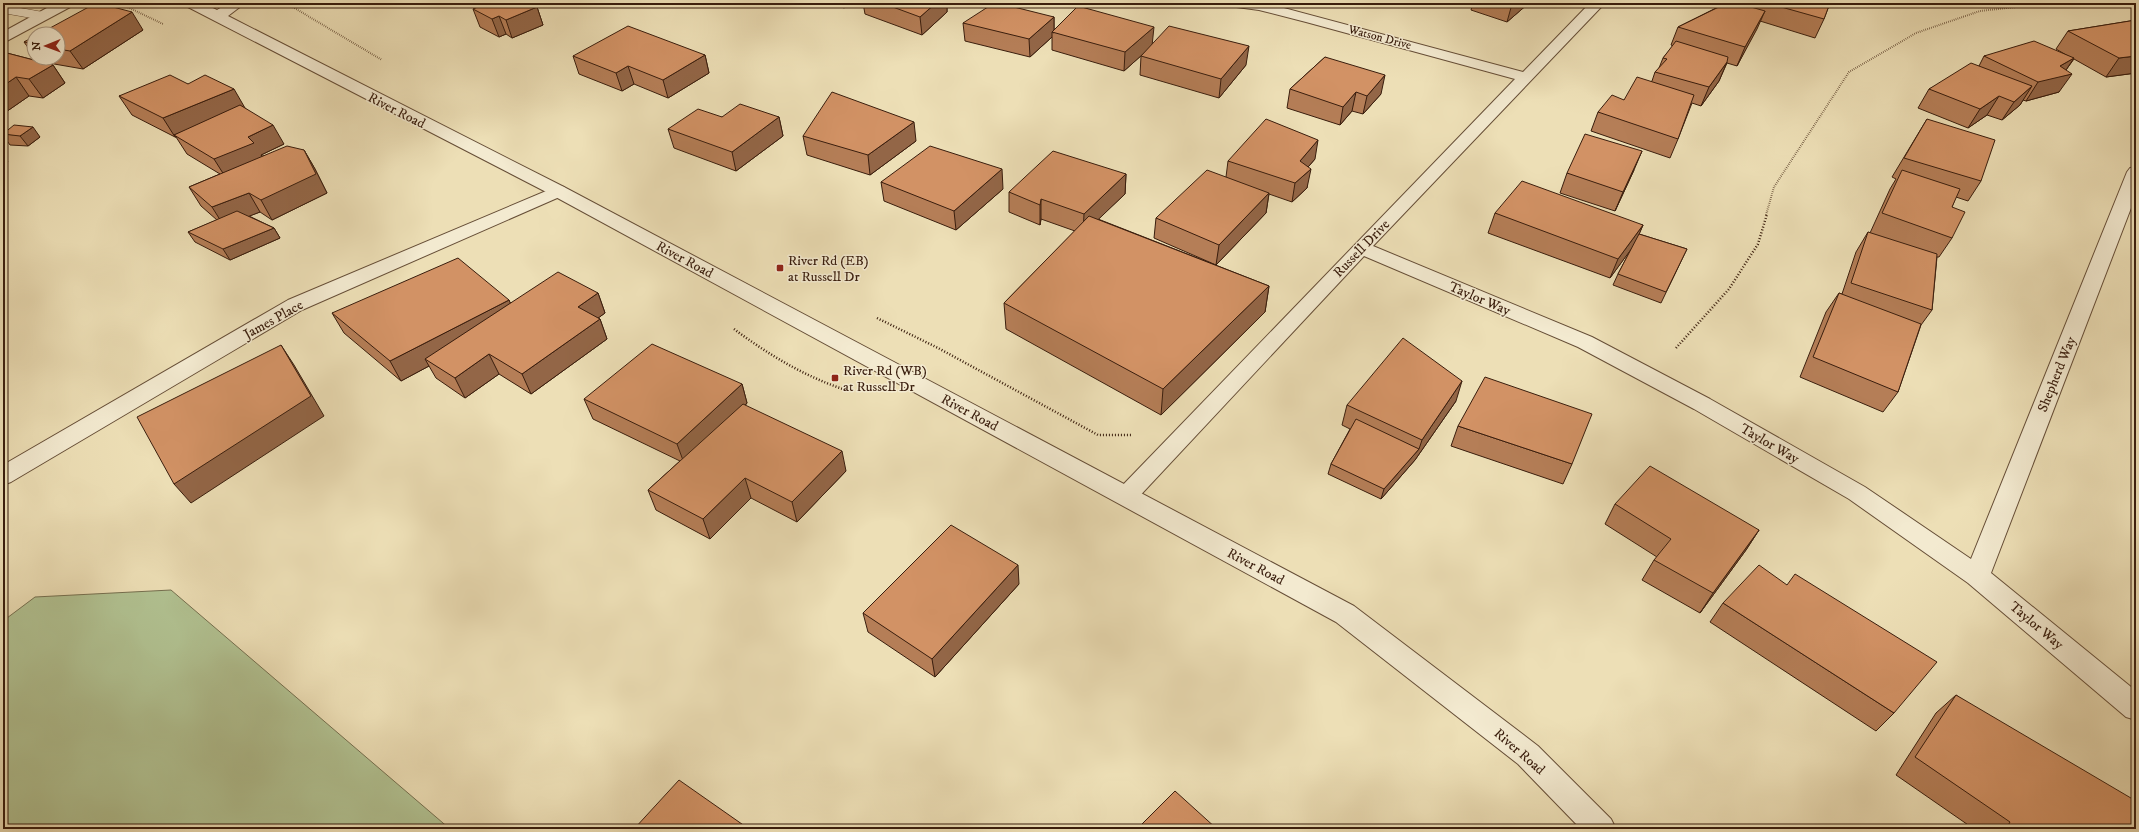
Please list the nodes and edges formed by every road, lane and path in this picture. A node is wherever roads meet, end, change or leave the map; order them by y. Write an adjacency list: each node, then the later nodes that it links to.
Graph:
1 (67, 3): 9 (street)
2 (191, 3): 10 (street, River Road)
3 (238, 3): 10 (street)
4 (286, 3): 12 (path)
5 (1234, 3): 13 (street, Watson Drive)
6 (1598, 3): 13 (street, Russell Drive)
7 (2052, 3): 18 (path)
8 (3, 9): 9 (lane)
9 (43, 16): 11 (street)
10 (218, 16): 15 (street, River Road)
11 (3, 38)
12 (383, 61)
13 (1525, 77): 16 (street, Russell Drive)
14 (2136, 172): 22 (street, Shepherd Way)
15 (558, 191): 20 (street, James Place); 21 (street, River Road)
16 (1361, 248): 18 (street, Taylor Way); 21 (street, Russell Drive)
17 (874, 317): 19 (path)
18 (1650, 376): 22 (street, Taylor Way)
19 (1134, 435)
20 (3, 476)
21 (1126, 496): 24 (street, River Road)
22 (1977, 576): 23 (street, Taylor Way)
23 (2136, 708)
24 (1601, 829)

